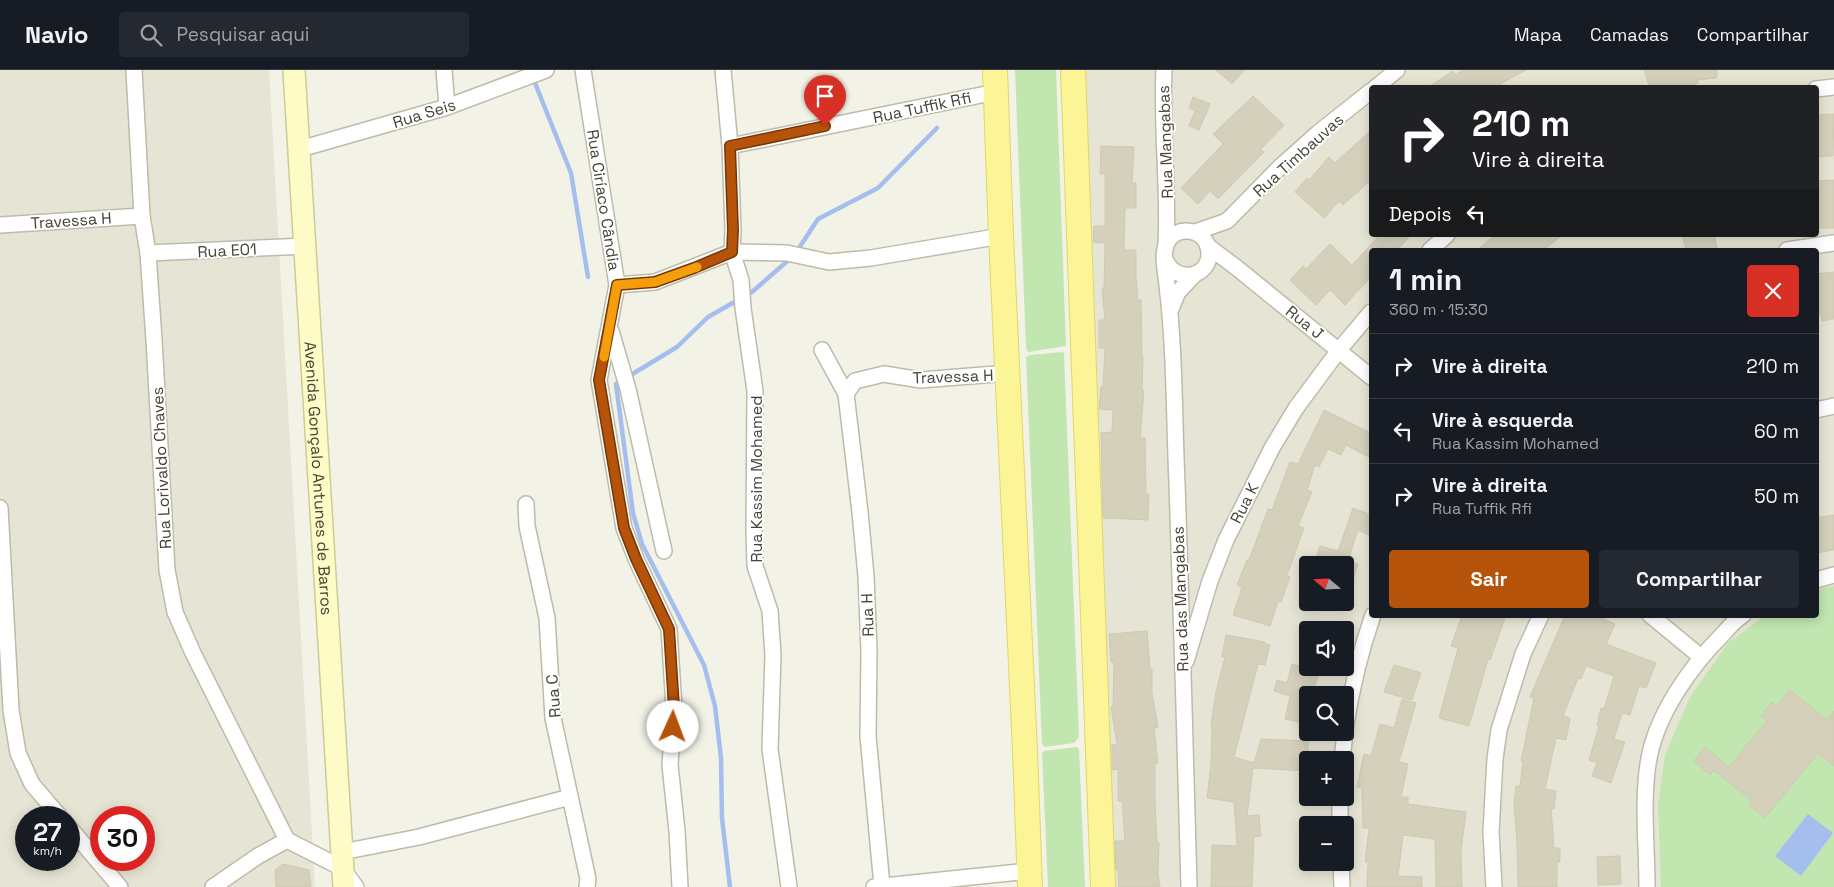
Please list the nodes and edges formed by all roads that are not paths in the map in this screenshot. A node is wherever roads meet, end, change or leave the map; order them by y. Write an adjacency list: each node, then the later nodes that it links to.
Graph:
1 (134, 70): 19 (street, Rua Lorivaldo Chaves)
2 (294, 70): 17 (main road, Avenida Gonçalo Antunes de Barros)
3 (444, 70): 15 (street)
4 (583, 70): 35 (street, Rua Ciríaco Cândia)
5 (723, 70): 16 (street, Rua Kassim Mohamed)
6 (1073, 70): 73 (main road)
7 (1164, 70): 18 (street, Rua Mangabas)
8 (1397, 70): 11 (street)
9 (543, 71): 15 (street, Rua Seis)
10 (996, 81): 16 (street, Rua Tuffik Rfi); 23 (main road)
11 (1380, 85)
12 (1834, 87): 13 (street)
13 (1819, 89)
14 (1369, 93): 20 (street, Rua Timbauvas)
15 (447, 107): 17 (street, Rua Seis)
16 (730, 146): 31 (street, Rua Kassim Mohamed)
17 (300, 148): 26 (main road, Avenida Gonçalo Antunes de Barros)
18 (1167, 215): 22 (street); 30 (street, Rua Mangabas)
19 (142, 216): 21 (street, Travessa H); 32 (street, Rua Lorivaldo Chaves)
20 (1227, 221): 22 (street); 27 (street, Rua Timbauvas)
21 (0, 225)
22 (1191, 231): 27 (street); 30 (street)
23 (1001, 236): 31 (street); 41 (main road)
24 (1445, 237): 28 (street)
25 (1834, 243): 29 (street)
26 (306, 246): 32 (street, Rua E01); 63 (main road, Avenida Gonçalo Antunes de Barros)
27 (1208, 246): 33 (street, Rua J); 34 (street)
28 (1432, 248)
29 (1800, 248)
30 (1165, 251): 34 (street); 36 (street, Rua das Mangabas)
31 (732, 252): 35 (street); 72 (street, Rua Kassim Mohamed)
32 (148, 253): 62 (street, Rua Lorivaldo Chaves)
33 (1237, 268): 34 (street); 40 (street, Rua J)
34 (1198, 272): 36 (street)
35 (617, 285): 38 (street, Rua Ciríaco Cândia)
36 (1170, 310): 56 (street, Rua das Mangabas)
37 (1369, 314): 40 (street, Rua K)
38 (610, 328): 48 (street); 71 (street, Rua Ciríaco Cândia)
39 (822, 350): 43 (street, Rua H)
40 (1340, 350): 42 (street, Rua J); 56 (street, Rua K)
41 (1008, 373): 43 (street, Travessa H); 65 (main road)
42 (1369, 375)
43 (846, 394): 66 (street, Rua H)
44 (1834, 406): 45 (street)
45 (1819, 409)
46 (526, 504): 59 (street, Rua C)
47 (0, 508): 58 (street)
48 (664, 551)
49 (1834, 575): 50 (street)
50 (1819, 579)
51 (1372, 618): 57 (street)
52 (1540, 618): 76 (street)
53 (1654, 618): 55 (street)
54 (1740, 618): 55 (street)
55 (1701, 657): 77 (street)
56 (1183, 673): 74 (street, Rua das Mangabas)
57 (1353, 686)
58 (5, 710): 60 (street)
59 (570, 797): 63 (street); 70 (street, Rua C)
60 (51, 806)
61 (80, 840): 67 (street)
62 (287, 840): 63 (street); 68 (street)
63 (343, 869): 69 (street)
64 (1341, 871): 75 (street)
65 (1029, 879): 66 (street)
66 (877, 886)
67 (120, 887)
68 (212, 887)
69 (356, 887)
70 (587, 887)
71 (680, 887)
72 (789, 887)
73 (1103, 887)
74 (1189, 887)
75 (1342, 887)
76 (1494, 887)
77 (1648, 887)

